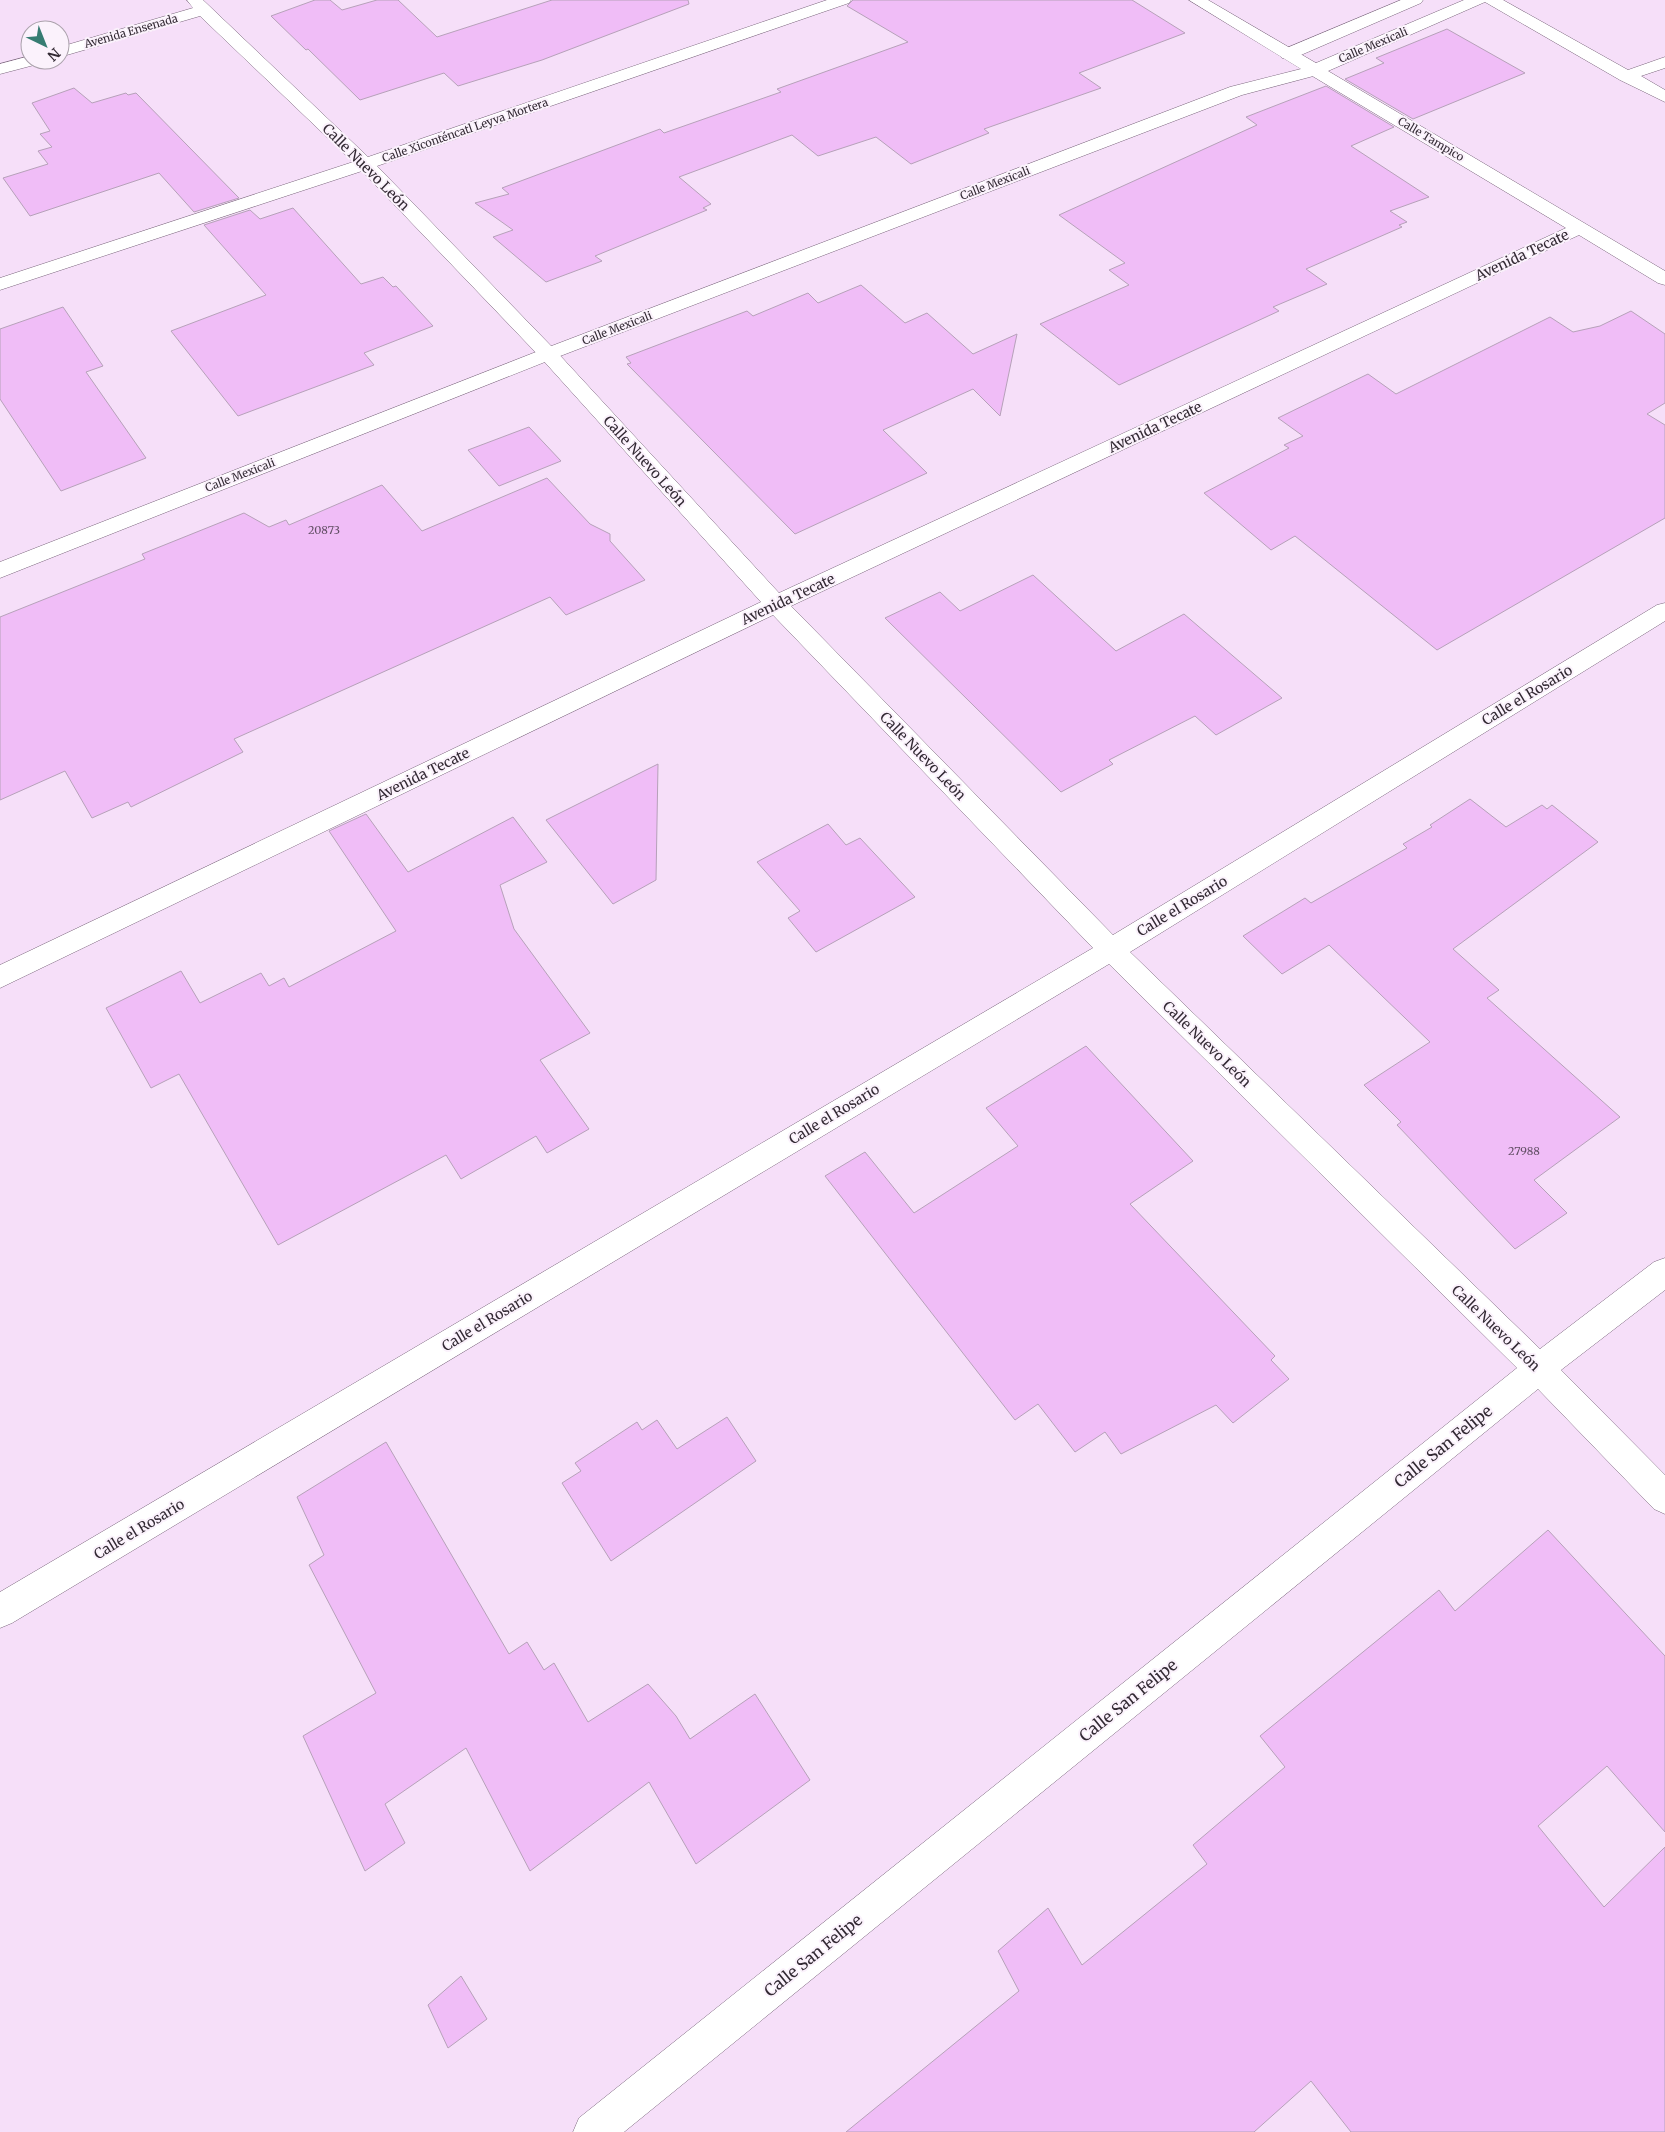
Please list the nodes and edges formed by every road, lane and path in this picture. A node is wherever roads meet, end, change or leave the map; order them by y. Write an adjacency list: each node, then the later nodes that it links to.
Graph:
1 (843, 0): 16 (street, Calle Xiconténcatl Leyva Mortera)
2 (1198, 0): 8 (street, Calle Tampico)
3 (1415, 0): 8 (street, Calle Mexicali)
4 (1478, 0): 12 (street, Calle Mexicali)
5 (1492, 0): 13 (street)
6 (199, 5): 7 (street, Avenida Ensenada); 16 (street, Calle Nuevo León)
7 (70, 49)
8 (1288, 54): 12 (street, Calle Tampico); 14 (street, Calle Mexicali)
9 (1665, 62): 13 (street)
10 (20, 63): 11 (street)
11 (0, 69)
12 (1315, 70): 14 (street, Calle Mexicali); 17 (street, Calle Tampico)
13 (1626, 76): 15 (street)
14 (1236, 91): 20 (street, Calle Mexicali)
15 (1665, 97)
16 (365, 164): 19 (street, Calle Xiconténcatl Leyva Mortera); 20 (street, Calle Nuevo León)
17 (1580, 228): 18 (street, Calle Tampico); 22 (street, Avenida Tecate)
18 (1665, 279)
19 (0, 284)
20 (548, 354): 21 (street, Calle Mexicali); 22 (street, Calle Nuevo León)
21 (0, 570)
22 (776, 604): 24 (street, Calle Nuevo León); 25 (street, Avenida Tecate)
23 (1665, 611): 24 (street, Calle el Rosario)
24 (1111, 950): 27 (street, Calle Nuevo León); 29 (street, Calle el Rosario)
25 (0, 977)
26 (1665, 1272): 27 (street, Calle San Felipe)
27 (1538, 1369): 28 (street, Calle Nuevo León); 30 (street, Calle San Felipe)
28 (1665, 1498)
29 (0, 1611)
30 (593, 2132)

